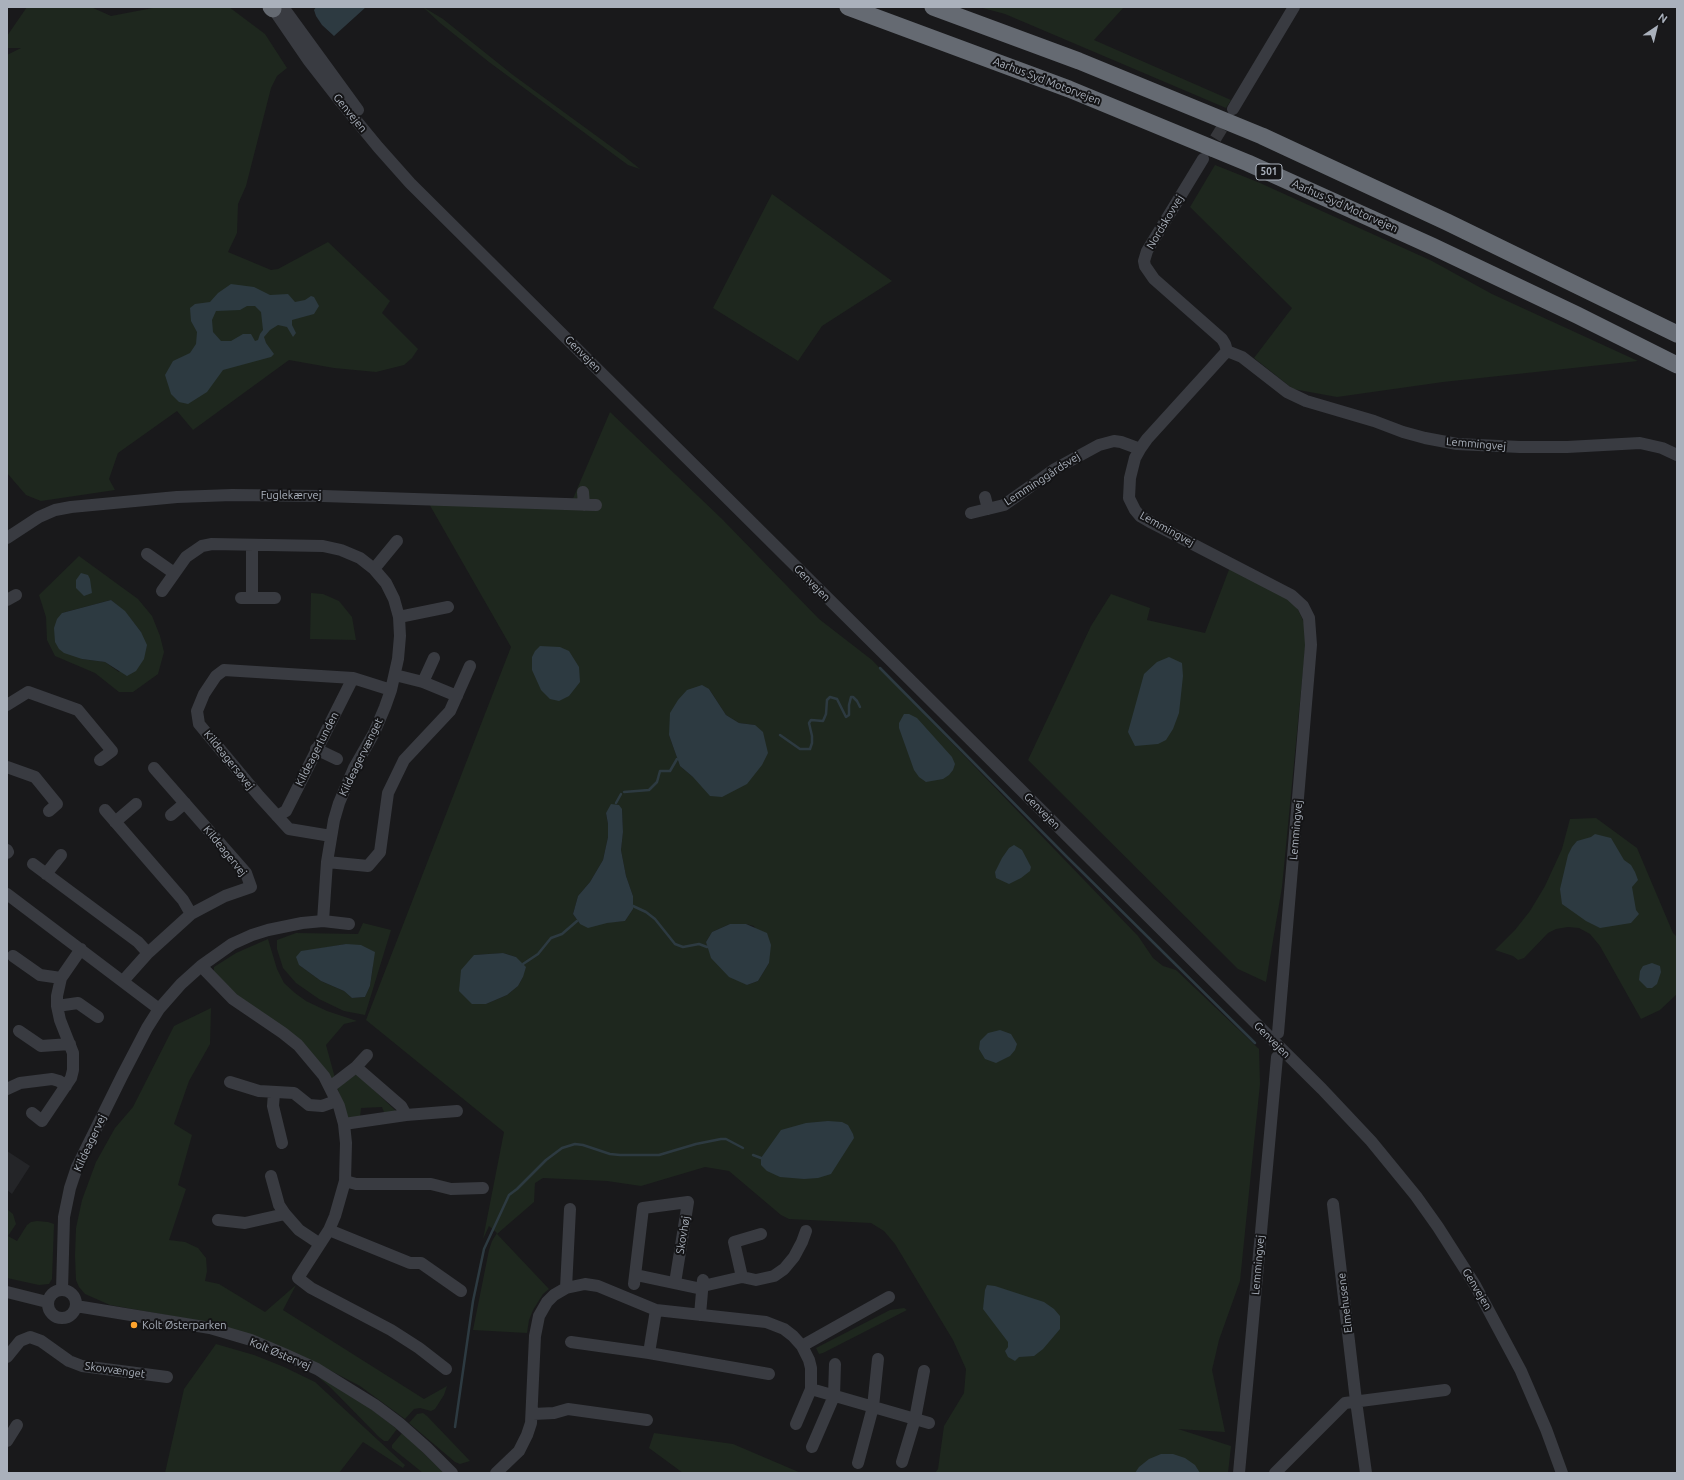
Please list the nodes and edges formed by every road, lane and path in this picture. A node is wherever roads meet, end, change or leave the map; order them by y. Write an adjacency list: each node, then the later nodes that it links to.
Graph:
1 (848, 7): 9 (highway, Aarhus Syd Motorvejen / 501)
2 (934, 7): 7 (highway)
3 (1294, 7): 5 (street)
4 (275, 8): 134 (street, Genvejen)
5 (1234, 109)
6 (1203, 159): 8 (street, Nordskovvej)
7 (1677, 334)
8 (1227, 351): 10 (street, Lemmingvej); 11 (street, Lemmingvej)
9 (1677, 365)
10 (1140, 449): 14 (street, Lemminggårdsvej); 65 (street, Lemmingvej)
11 (1677, 455)
12 (583, 492): 16 (street, Fuglekærvej)
13 (985, 497): 14 (street, Lemminggårdsvej)
14 (988, 509): 15 (street, Lemminggårdsvej)
15 (971, 513)
16 (7, 538)
17 (397, 541): 20 (street)
18 (252, 545): 20 (street, Kildeagervænget); 21 (street, Kildeagervænget); 23 (street)
19 (147, 554): 21 (street)
20 (374, 569): 25 (street, Kildeagervænget)
21 (174, 572): 22 (street, Kildeagervænget)
22 (162, 591)
23 (275, 598)
24 (448, 607): 25 (street)
25 (399, 617): 28 (street, Kildeagervænget)
26 (434, 658): 30 (street)
27 (470, 666): 32 (street)
28 (395, 675): 30 (street); 31 (street, Kildeagervænget)
29 (353, 678): 31 (street, Kildeagersøvej); 34 (street, Kildeagerlunden); 44 (street, Kildeagersøvej)
30 (423, 682): 32 (street)
31 (391, 690): 46 (street, Kildeagervænget)
32 (457, 696): 48 (street)
33 (7, 704): 36 (street)
34 (316, 749): 35 (street); 44 (street, Kildeagerlunden)
35 (337, 759)
36 (100, 760)
37 (7, 767): 42 (street)
38 (154, 768): 39 (street, Kildeagervej)
39 (185, 803): 43 (street); 52 (street, Kildeagervej)
40 (136, 804): 45 (street)
41 (105, 810): 45 (street)
42 (49, 812)
43 (170, 815)
44 (276, 816): 46 (street, Kildeagersøvej)
45 (115, 822): 52 (street)
46 (331, 836): 48 (street, Kildeagervænget)
47 (61, 855): 50 (street)
48 (327, 862): 53 (street, Kildeagervænget)
49 (33, 864): 50 (street)
50 (46, 874): 56 (street)
51 (7, 894): 55 (street)
52 (191, 914): 56 (street, Kildeagervej)
53 (323, 921): 54 (street, Kildeagervej); 58 (street, Kildeagervej)
54 (349, 924)
55 (81, 949): 59 (street); 60 (street)
56 (148, 953): 60 (street, Kildeagervej)
57 (13, 956): 59 (street)
58 (201, 966): 62 (street, Kildeagervej); 72 (street)
59 (61, 978): 61 (street)
60 (123, 981): 62 (street)
61 (57, 1006): 63 (street); 66 (street)
62 (159, 1009): 96 (street, Kildeagervej)
63 (98, 1017)
64 (19, 1031): 66 (street)
65 (1278, 1033)
66 (70, 1044): 71 (street)
67 (367, 1055): 69 (street)
68 (1276, 1057): 131 (street, Lemmingvej)
69 (356, 1067): 72 (street); 78 (street)
70 (230, 1082): 74 (street)
71 (66, 1086): 73 (street); 77 (street)
72 (330, 1087): 75 (street)
73 (7, 1089)
74 (274, 1092): 75 (street); 80 (street)
75 (336, 1100): 79 (street)
76 (457, 1111): 78 (street)
77 (32, 1113)
78 (406, 1115): 79 (street)
79 (344, 1124): 82 (street)
80 (282, 1143)
81 (271, 1176): 86 (street)
82 (345, 1181): 83 (street); 88 (street)
83 (483, 1188)
84 (1333, 1204): 117 (street, Elmehusene)
85 (570, 1209): 95 (street)
86 (285, 1214): 87 (street); 91 (street)
87 (218, 1220)
88 (329, 1230): 91 (street); 97 (street)
89 (806, 1231): 92 (street, Skovhøj)
90 (761, 1234): 92 (street)
91 (320, 1244): 110 (street)
92 (742, 1277): 94 (street, Skovhøj)
93 (675, 1283): 93 (street, Skovhøj); 94 (street, Skovhøj)
94 (703, 1285): 103 (street)
95 (566, 1288): 102 (street); 119 (street)
96 (62, 1290): 100 (street); 101 (street)
97 (461, 1291)
98 (7, 1292): 100 (street)
99 (889, 1297): 105 (street)
100 (47, 1302): 101 (street)
101 (76, 1306): 130 (street, Kolt Østervej)
102 (656, 1310): 103 (street); 106 (street)
103 (700, 1315): 105 (street)
104 (571, 1342): 106 (street)
105 (802, 1346): 114 (street)
106 (649, 1353): 112 (street)
107 (7, 1357): 113 (street, Skovvænget)
108 (878, 1359): 118 (street)
109 (835, 1364): 116 (street)
110 (446, 1368)
111 (924, 1371): 120 (street)
112 (769, 1374)
113 (167, 1377)
114 (811, 1390): 116 (street); 123 (street)
115 (1445, 1390): 117 (street)
116 (834, 1396): 118 (street); 126 (street)
117 (1356, 1401): 132 (street); 133 (street, Elmehusene)
118 (873, 1407): 120 (street); 128 (street)
119 (533, 1414): 121 (street); 129 (street)
120 (915, 1419): 122 (street); 127 (street)
121 (648, 1420)
122 (929, 1423)
123 (796, 1424)
124 (17, 1425): 125 (street)
125 (7, 1441)
126 (812, 1447)
127 (902, 1462)
128 (858, 1463)
129 (504, 1470)
130 (452, 1473)
131 (1239, 1473)
132 (1275, 1473)
133 (1366, 1473)
134 (1562, 1473)

